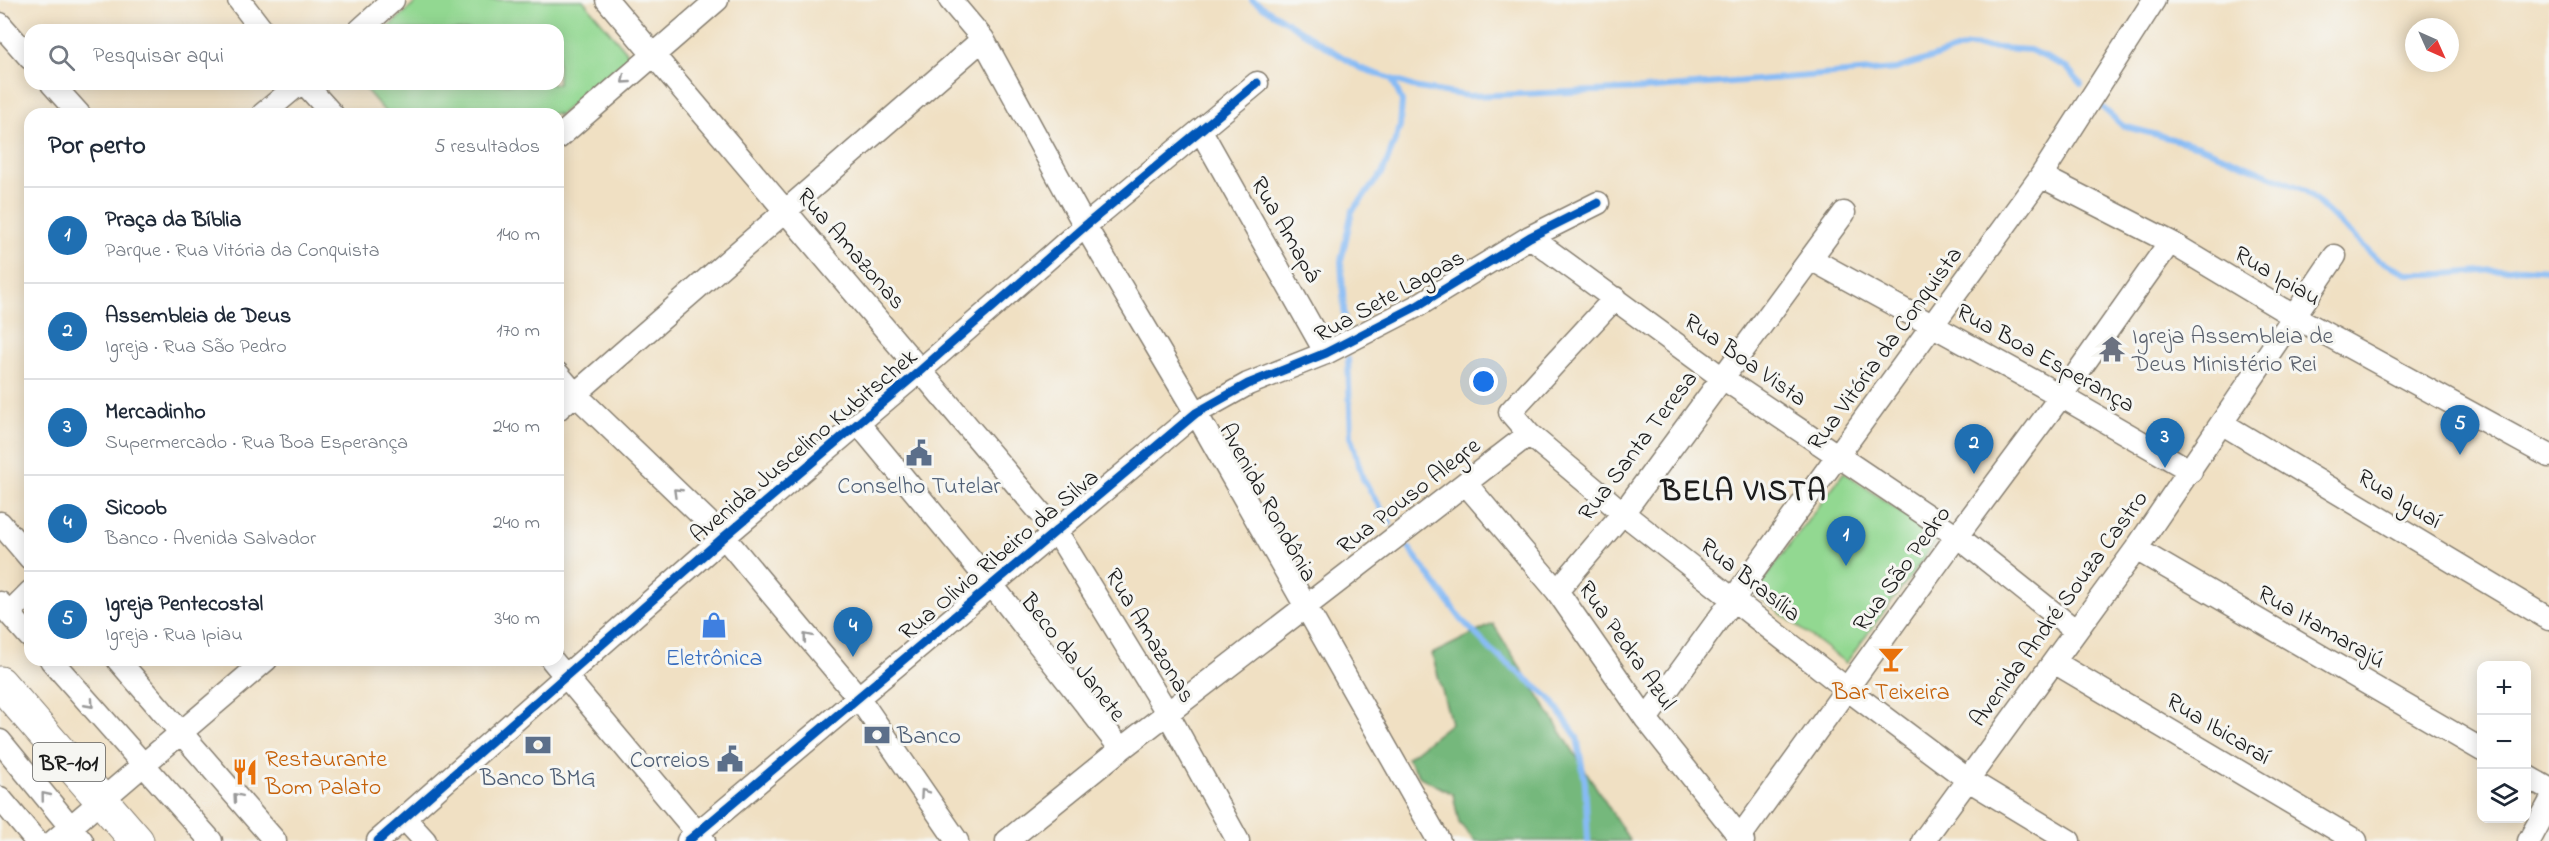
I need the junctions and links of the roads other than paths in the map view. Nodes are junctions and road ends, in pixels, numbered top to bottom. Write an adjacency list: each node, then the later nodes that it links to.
1 (238, 0): 8 (street)
2 (393, 0): 9 (street)
3 (608, 0): 12 (street, Rua Amazonas)
4 (717, 0): 12 (street)
5 (950, 0): 10 (street, Avenida Rondônia)
6 (2154, 0): 22 (street, Rua Vitória da Conquista)
7 (0, 24): 11 (street)
8 (257, 24)
9 (367, 24)
10 (983, 39): 24 (street); 26 (street, Avenida Rondônia)
11 (24, 51)
12 (653, 55): 21 (street, one-way to 21); 24 (street, Rua Amazonas)
13 (1257, 83): 20 (street, Avenida Juscelino Kubitschek)
14 (57, 90): 17 (street)
15 (292, 90): 18 (street)
16 (310, 90): 19 (street)
17 (73, 108)
18 (270, 108)
19 (327, 108)
20 (1201, 131): 26 (street, Avenida Juscelino Kubitschek); 34 (street, Rua Amapá)
21 (564, 133)
22 (2041, 176): 28 (street, Rua Ipiau); 33 (street, Rua Vitória da Conquista)
23 (1598, 203): 27 (street, Rua Sete Lagoas)
24 (785, 212): 35 (street, Rua Amazonas); 38 (street)
25 (1844, 213): 30 (street, Rua Santa Teresa)
26 (1085, 226): 35 (street, Avenida Juscelino Kubitschek); 41 (street, Avenida Rondônia)
27 (1530, 237): 31 (street, Rua Boa Vista); 34 (street, Rua Sete Lagoas)
28 (2170, 243): 32 (street, Rua Ipiau); 39 (street, Rua São Pedro)
29 (2335, 256): 32 (street, Avenida André Souza Castro)
30 (1811, 259): 33 (street, Rua Boa Esperança); 36 (street, Rua Santa Teresa)
31 (1615, 298): 36 (street, Rua Boa Vista); 44 (street, Rua Brasília)
32 (2295, 317): 43 (street, Avenida André Souza Castro); 46 (street, Rua Ipiau)
33 (1934, 325): 39 (street, Rua Boa Esperança); 45 (street, Rua Vitória da Conquista)
34 (1326, 353): 41 (street, Rua Sete Lagoas)
35 (921, 370): 42 (street, Avenida Juscelino Kubitschek); 51 (street, Rua Amazonas)
36 (1721, 377): 45 (street, Rua Boa Vista); 49 (street, Rua Santa Teresa)
37 (564, 381): 38 (street)
38 (575, 394): 40 (street); 53 (street, one-way to 38)
39 (2061, 396): 47 (street, Rua Boa Esperança); 52 (street, Rua São Pedro)
40 (564, 404)
41 (1196, 413): 51 (street, Rua Olivio Ribeiro da Silva); 61 (street, Avenida Rondônia)
42 (858, 423): 53 (street, Avenida Juscelino Kubitschek); 56 (street, Beco da Janete)
43 (2223, 424): 47 (street, Avenida André Souza Castro); 62 (street, Rua Iguaí)
44 (1529, 434): 48 (street, Rua Pouso Alegre); 49 (street, Rua Brasília)
45 (1840, 455): 52 (street, Rua Boa Vista); 59 (street, Rua Vitória da Conquista)
46 (2549, 456)
47 (2191, 471): 54 (street, Avenida André Souza Castro)
48 (1466, 484): 57 (street, Rua Pedra Azul); 61 (street, Rua Pouso Alegre)
49 (1623, 513): 57 (street, Rua Santa Teresa); 59 (street, Rua Brasília)
50 (0, 523): 55 (street)
51 (1056, 531): 56 (street, Rua Olivio Ribeiro da Silva); 74 (street, Rua Amazonas)
52 (1957, 536): 64 (street, Rua Boa Vista); 72 (street, Rua São Pedro)
53 (724, 537): 66 (street, Avenida Juscelino Kubitschek); 73 (street, one-way to 53)
54 (2136, 549): 64 (street, Avenida André Souza Castro); 78 (street, Rua Itamarajú)
55 (24, 551)
56 (992, 585): 73 (street, Rua Olivio Ribeiro da Silva); 79 (street, Beco da Janete)
57 (1557, 591): 75 (street, Rua Pedra Azul)
58 (24, 596): 60 (street)
59 (1734, 599): 72 (street, Rua Brasília); 75 (street, Rua Vitória da Conquista)
60 (4, 608): 63 (street)
61 (1305, 608): 74 (street, Rua Pouso Alegre); 100 (street, Avenida Rondônia)
62 (2549, 619)
63 (24, 630)
64 (2076, 631): 65 (street, Avenida André Souza Castro)
65 (2054, 662): 81 (street, Avenida André Souza Castro); 103 (street, Rua Ibicaraí)
66 (564, 663)
67 (56, 666): 80 (street, one-way to 80)
68 (123, 666): 76 (street)
69 (259, 666): 76 (street)
70 (558, 668): 87 (street, Avenida Juscelino Kubitschek); 89 (street)
71 (0, 683): 85 (highway, BR-101)
72 (1847, 689): 81 (street, Rua Brasília); 90 (street, Rua São Pedro)
73 (858, 697): 89 (street, Rua Olivio Ribeiro da Silva); 97 (street, one-way to 73)
74 (1168, 714): 79 (street, Rua Pouso Alegre); 99 (street, Rua Amazonas)
75 (1646, 719): 90 (street, Rua Pedra Azul)
76 (181, 733): 80 (street); 94 (street, one-way to 76)
77 (0, 741): 88 (street, one-way to 77)
78 (2477, 748)
79 (1121, 749): 98 (street, Rua Pouso Alegre)
80 (145, 765): 85 (street); 93 (street)
81 (1967, 779): 101 (street, Avenida André Souza Castro); 102 (street, Rua Brasília)
82 (2531, 779): 83 (street)
83 (2549, 789)
84 (0, 798): 91 (street)
85 (102, 800): 88 (street); 92 (highway, BR-101)
86 (2549, 804): 104 (street)
87 (404, 818): 95 (street, Avenida Juscelino Kubitschek); 96 (street)
88 (69, 836)
89 (697, 838)
90 (1740, 840)
91 (36, 841)
92 (138, 841)
93 (211, 841)
94 (275, 841)
95 (378, 841)
96 (424, 841)
97 (957, 841)
98 (1007, 841)
99 (1238, 841)
100 (1439, 841)
101 (1923, 841)
102 (2069, 841)
103 (2356, 841)
104 (2529, 841)

